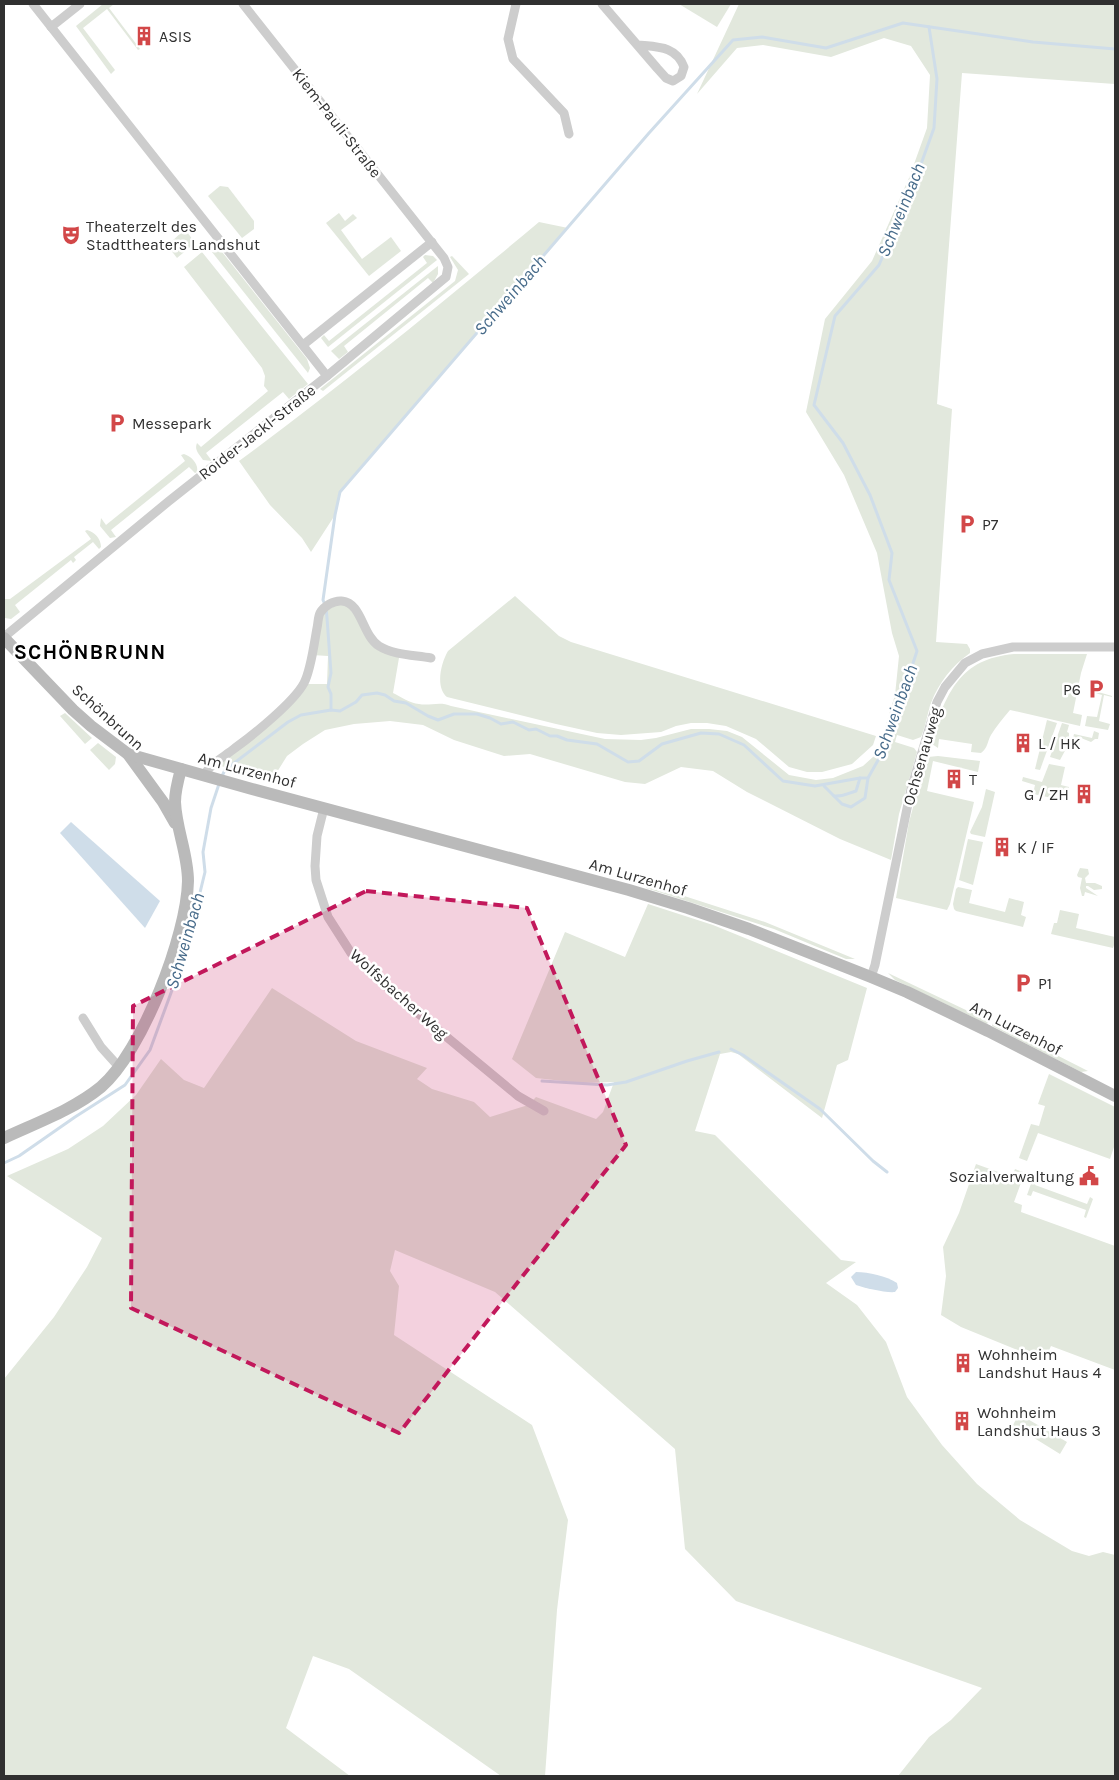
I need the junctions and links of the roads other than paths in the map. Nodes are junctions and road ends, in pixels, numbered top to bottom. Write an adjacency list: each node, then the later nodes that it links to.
1 (33, 4): 6 (street, Roider-Jackl-Straße)
2 (80, 4): 6 (street)
3 (243, 4): 9 (street, Kiem-Pauli-Straße)
4 (516, 4): 8 (street)
5 (602, 4): 7 (street)
6 (51, 26): 10 (street, Roider-Jackl-Straße)
7 (638, 45): 7 (street)
8 (569, 134)
9 (432, 242): 10 (street); 11 (street, Kiem-Pauli-Straße)
10 (303, 345): 11 (street, Roider-Jackl-Straße)
11 (327, 376): 12 (street, Roider-Jackl-Straße)
12 (4, 637): 15 (street, Schönbrunn)
13 (1115, 648): 20 (street, Ochsenauweg)
14 (431, 658): 17 (street)
15 (128, 754): 16 (street, Am Lurzenhof); 19 (street, Schönbrunn)
16 (181, 769): 17 (street, Am Lurzenhof); 19 (street, Schönbrunn)
17 (209, 777): 18 (street, Am Lurzenhof)
18 (324, 808): 20 (street, Am Lurzenhof); 24 (street, Wolfsbacher Weg)
19 (180, 830): 22 (street, Schönbrunn)
20 (871, 977): 23 (street, Am Lurzenhof)
21 (83, 1018): 22 (street)
22 (119, 1067): 25 (street, Schönbrunn)
23 (1115, 1096)
24 (544, 1112)
25 (4, 1138)

